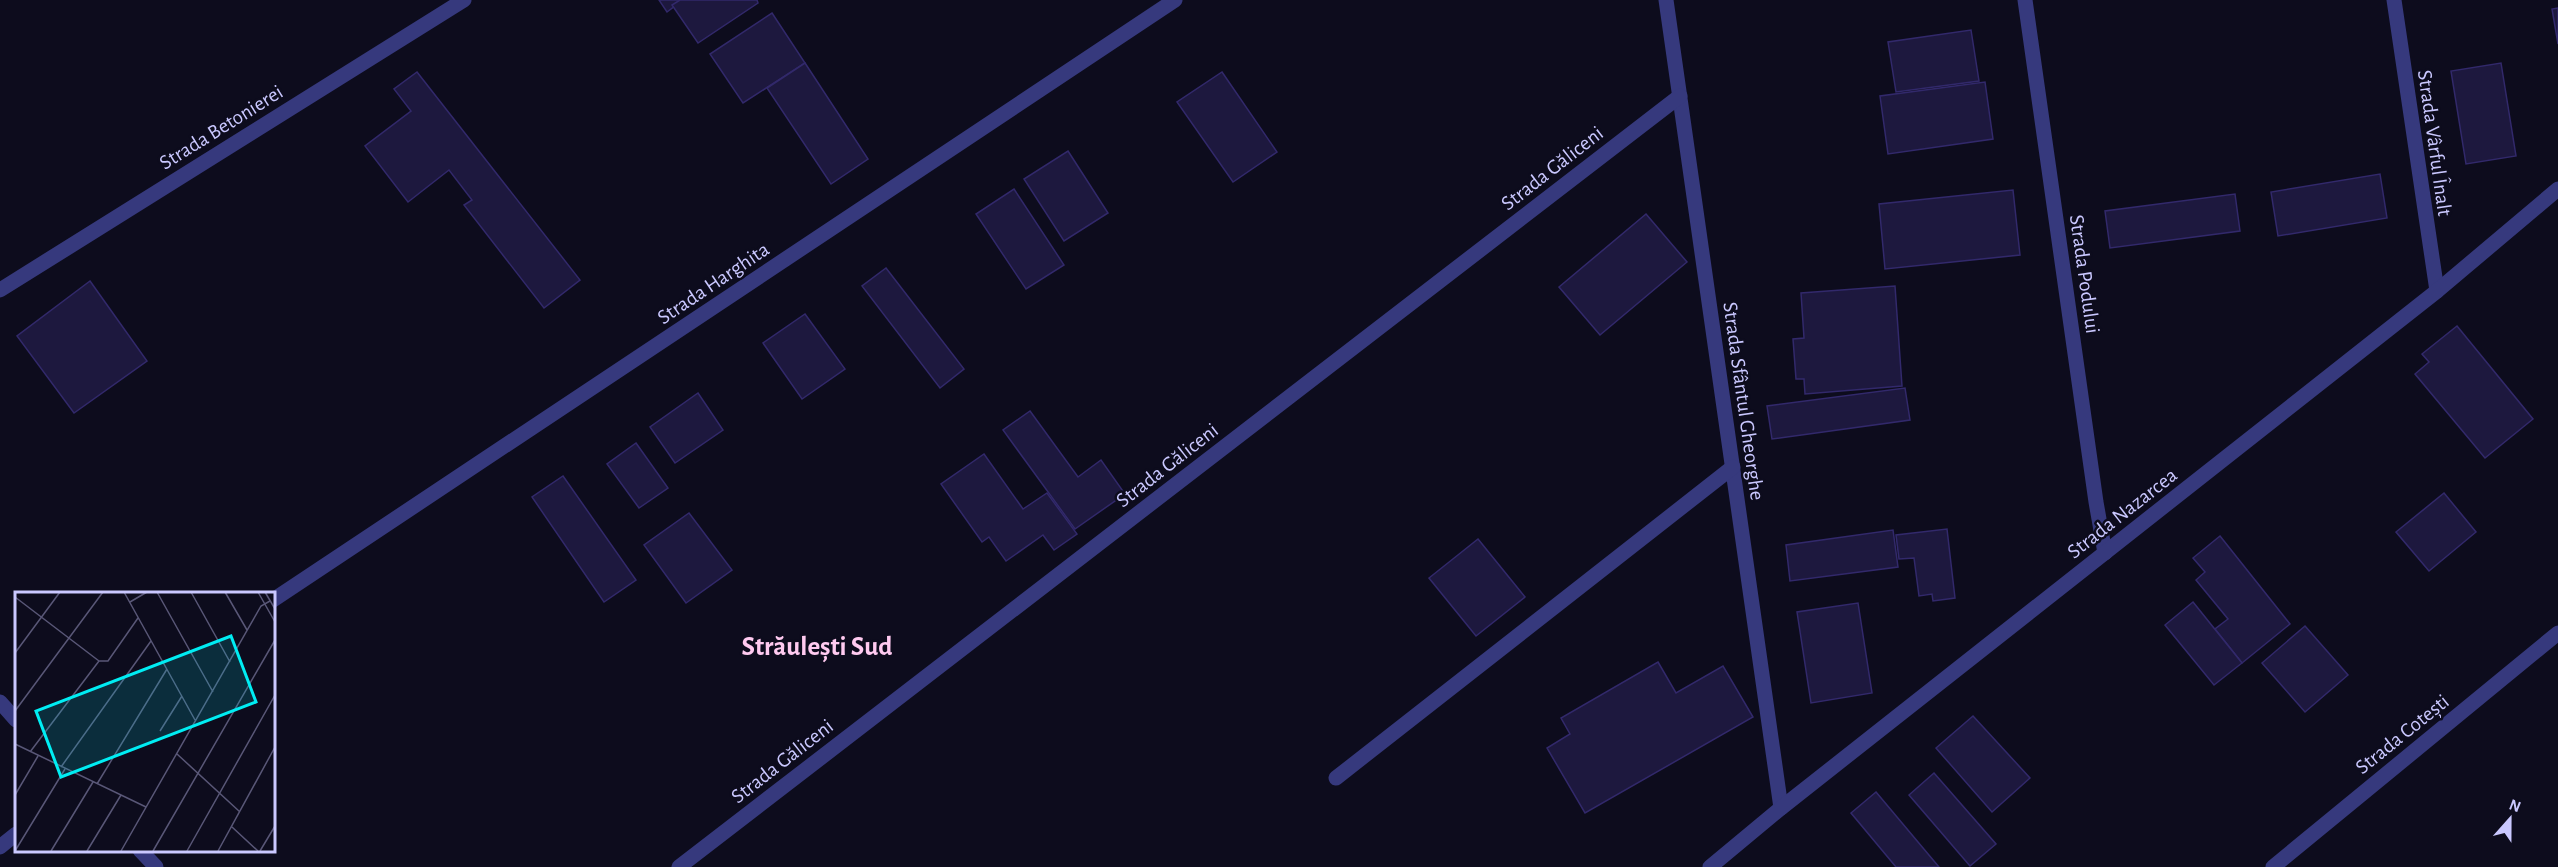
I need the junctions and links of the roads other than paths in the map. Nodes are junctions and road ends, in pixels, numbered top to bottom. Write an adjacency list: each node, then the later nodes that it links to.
1 (464, 0): 8 (street, Strada Betonierei)
2 (1175, 0): 12 (street, Strada Harghita)
3 (1666, 0): 6 (street, Strada Sfântul Gheorghe)
4 (2025, 0): 11 (street, Strada Podului)
5 (2394, 0): 9 (street, Strada Vârful Înalt)
6 (1680, 96): 10 (street, Strada Sfântul Gheorghe); 22 (street, Strada Găliceni)
7 (2558, 189): 9 (street, Strada Nazarcea)
8 (0, 290)
9 (2437, 291): 11 (street, Strada Nazarcea)
10 (1733, 467): 16 (street); 17 (street, Strada Sfântul Gheorghe)
11 (2105, 553): 17 (street, Strada Nazarcea)
12 (274, 599)
13 (2558, 633): 24 (street, Strada Cotești)
14 (0, 702): 15 (street)
15 (15, 719)
16 (1336, 778)
17 (1781, 808): 23 (street, Strada Nazarcea)
18 (15, 835): 19 (street)
19 (0, 847)
20 (142, 852): 21 (street)
21 (156, 867)
22 (679, 867)
23 (1710, 867)
24 (2273, 867)

